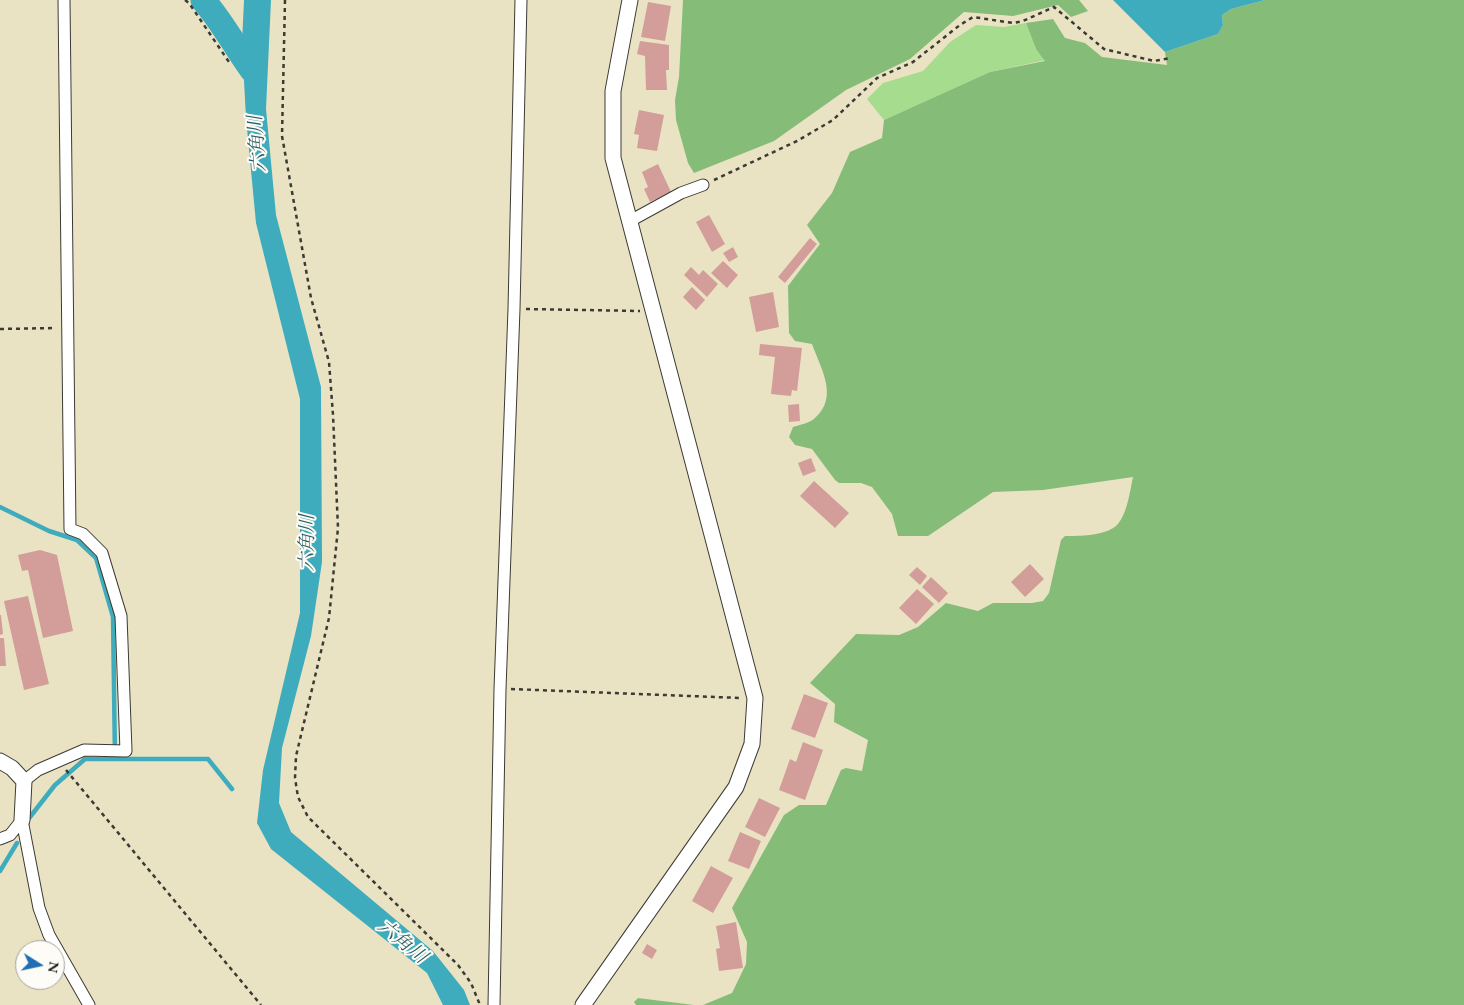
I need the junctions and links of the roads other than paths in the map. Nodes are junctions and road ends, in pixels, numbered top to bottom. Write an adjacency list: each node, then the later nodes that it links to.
1 (64, 0): 7 (street)
2 (522, 0): 11 (street)
3 (630, 0): 5 (street)
4 (704, 185): 5 (street)
5 (630, 220): 12 (street)
6 (0, 762): 7 (street)
7 (24, 781): 8 (street)
8 (22, 820): 9 (street); 10 (street)
9 (0, 839)
10 (89, 1005)
11 (494, 1005)
12 (583, 1005)

